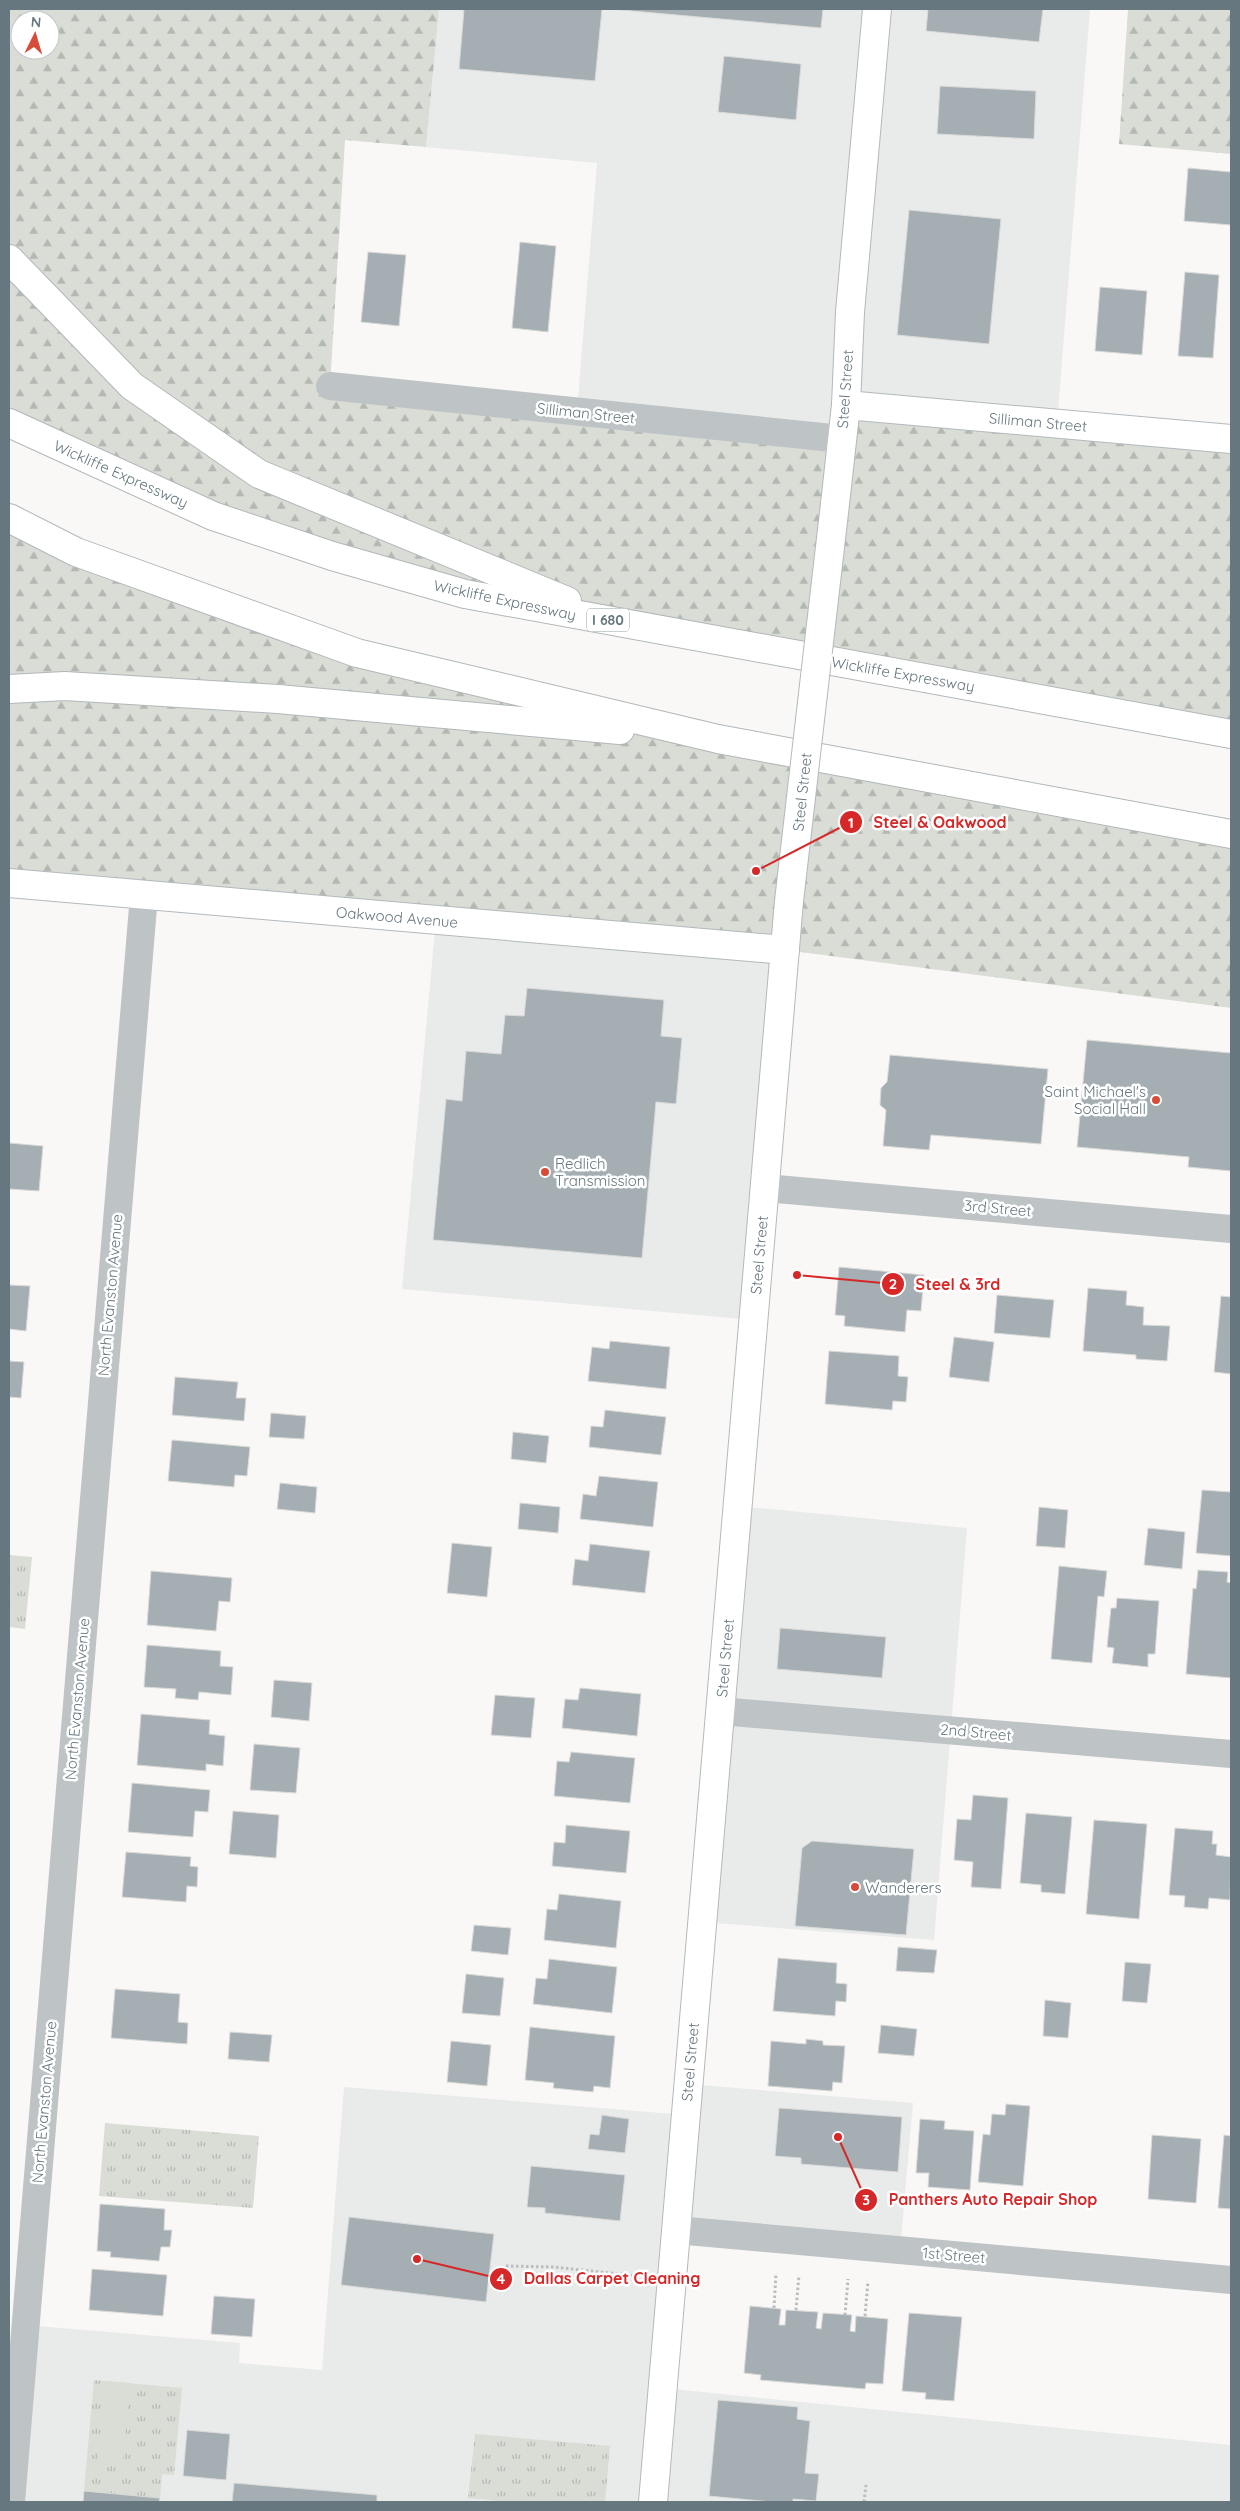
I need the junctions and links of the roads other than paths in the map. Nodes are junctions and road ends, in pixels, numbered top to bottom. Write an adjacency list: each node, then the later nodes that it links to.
1 (877, 9): 4 (main road, Steel Street)
2 (9, 258): 9 (main road)
3 (330, 386): 6 (street, Silliman Street)
4 (846, 405): 6 (main road, Steel Street); 7 (main road, Silliman Street)
5 (9, 423): 9 (main road, Wickliffe Expressway / I 680)
6 (842, 439): 16 (main road, Steel Street, bridge)
7 (1231, 439)
8 (9, 518): 12 (main road)
9 (619, 622): 11 (main road, Wickliffe Expressway / I 680)
10 (9, 689): 12 (main road)
11 (1231, 734)
12 (718, 739): 13 (main road)
13 (1231, 834)
14 (9, 883): 15 (main road, Oakwood Avenue)
15 (144, 895): 16 (main road, Oakwood Avenue); 23 (street, North Evanston Avenue)
16 (785, 950): 17 (main road, Steel Street)
17 (765, 1188): 18 (street, 3rd Street); 19 (main road, Steel Street)
18 (1231, 1229)
19 (720, 1711): 20 (street, 2nd Street); 21 (main road, Steel Street)
20 (1231, 1754)
21 (676, 2230): 22 (street, 1st Street); 24 (main road, Steel Street)
22 (1231, 2280)
23 (11, 2502)
24 (653, 2502)

